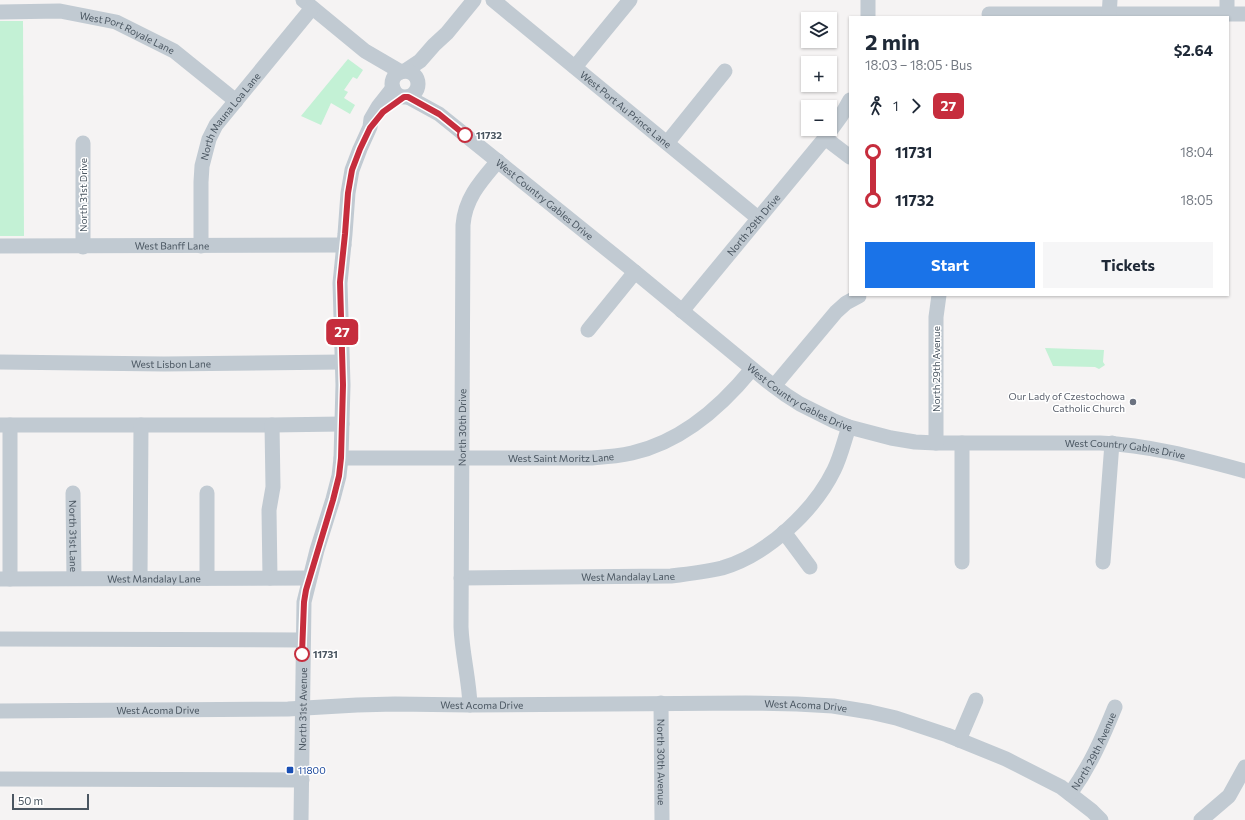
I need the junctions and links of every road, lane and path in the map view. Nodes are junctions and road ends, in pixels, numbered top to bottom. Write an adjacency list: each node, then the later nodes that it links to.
1 (474, 0): 12 (street)
2 (493, 0): 13 (street, West Port Au Prince Lane)
3 (630, 0): 13 (street)
4 (868, 0): 11 (street)
5 (307, 4): 16 (street, West Country Gables Drive); 17 (street, North Mauna Loa Lane)
6 (1227, 7): 8 (street); 10 (street)
7 (989, 10): 8 (street)
8 (1109, 10)
9 (0, 12): 17 (street, West Port Royale Lane)
10 (1245, 14)
11 (868, 16)
12 (447, 33): 15 (street); 16 (street)
13 (575, 67): 22 (street, West Port Au Prince Lane)
14 (725, 71): 22 (street)
15 (418, 82): 16 (street); 19 (street, West Country Gables Drive)
16 (400, 85): 19 (street, West Country Gables Drive); 26 (street, North 31st Avenue)
17 (236, 101): 28 (street, North Mauna Loa Lane)
18 (849, 102): 20 (street, North 29th Drive)
19 (439, 114): 24 (street, West Country Gables Drive)
20 (825, 138): 23 (street); 25 (street, North 29th Drive)
21 (83, 143): 29 (street, North 31st Drive)
22 (667, 143): 25 (street, West Port Au Prince Lane)
23 (849, 156)
24 (498, 161): 30 (street, West Country Gables Drive); 48 (street, North 30th Drive)
25 (758, 218): 33 (street, North 29th Drive)
26 (344, 245): 28 (street, West Banff Lane); 36 (street, North 31st Avenue)
27 (0, 246): 29 (street, West Banff Lane)
28 (201, 246): 29 (street, West Banff Lane)
29 (83, 247)
30 (635, 272): 33 (street, West Country Gables Drive); 34 (street)
31 (859, 296): 38 (street)
32 (939, 296): 44 (street, North 29th Avenue)
33 (682, 311): 37 (street, West Country Gables Drive)
34 (588, 330)
35 (0, 362): 36 (street, West Lisbon Lane)
36 (342, 362): 39 (street, North 31st Avenue)
37 (752, 369): 38 (street, West Country Gables Drive); 48 (street, West Saint Moritz Lane)
38 (774, 386): 43 (street, West Country Gables Drive)
39 (342, 424): 42 (street); 47 (street, North 31st Avenue)
40 (5, 425): 41 (street); 62 (street)
41 (141, 425): 42 (street); 57 (street)
42 (272, 425): 59 (street)
43 (849, 427): 44 (street, West Country Gables Drive); 52 (street, West Mandalay Lane)
44 (936, 443): 45 (street, West Country Gables Drive)
45 (962, 443): 46 (street, West Country Gables Drive); 53 (street)
46 (1112, 443): 49 (street, West Country Gables Drive); 54 (street)
47 (341, 458): 48 (street, West Saint Moritz Lane); 60 (street, North 31st Avenue)
48 (462, 458): 61 (street, North 30th Drive)
49 (1245, 471)
50 (73, 493): 56 (street, North 31st Lane)
51 (207, 493): 58 (street)
52 (784, 532): 55 (street); 61 (street, West Mandalay Lane)
53 (962, 562)
54 (1103, 562)
55 (810, 567)
56 (74, 578): 57 (street, West Mandalay Lane); 62 (street, West Mandalay Lane)
57 (140, 578): 58 (street, West Mandalay Lane)
58 (207, 578): 59 (street, West Mandalay Lane)
59 (270, 578): 60 (street, West Mandalay Lane)
60 (309, 578): 64 (street, North 31st Avenue)
61 (461, 578): 66 (street, North 30th Drive)
62 (5, 579)
63 (0, 639): 64 (street)
64 (302, 640): 69 (street, North 31st Avenue)
65 (976, 700): 71 (street)
66 (470, 704): 67 (street, West Acoma Drive); 69 (street, West Acoma Drive)
67 (661, 704): 71 (street, West Acoma Drive); 77 (street, North 30th Avenue)
68 (1115, 707): 75 (street, North 29th Avenue)
69 (302, 709): 70 (street, West Acoma Drive); 74 (street, North 31st Avenue)
70 (0, 711)
71 (959, 740): 75 (street, West Acoma Drive)
72 (1245, 767): 79 (street)
73 (0, 779): 74 (street)
74 (302, 780): 76 (street, North 31st Avenue)
75 (1070, 794): 78 (street, West Acoma Drive)
76 (301, 820)
77 (662, 820)
78 (1101, 820)
79 (1201, 820)

